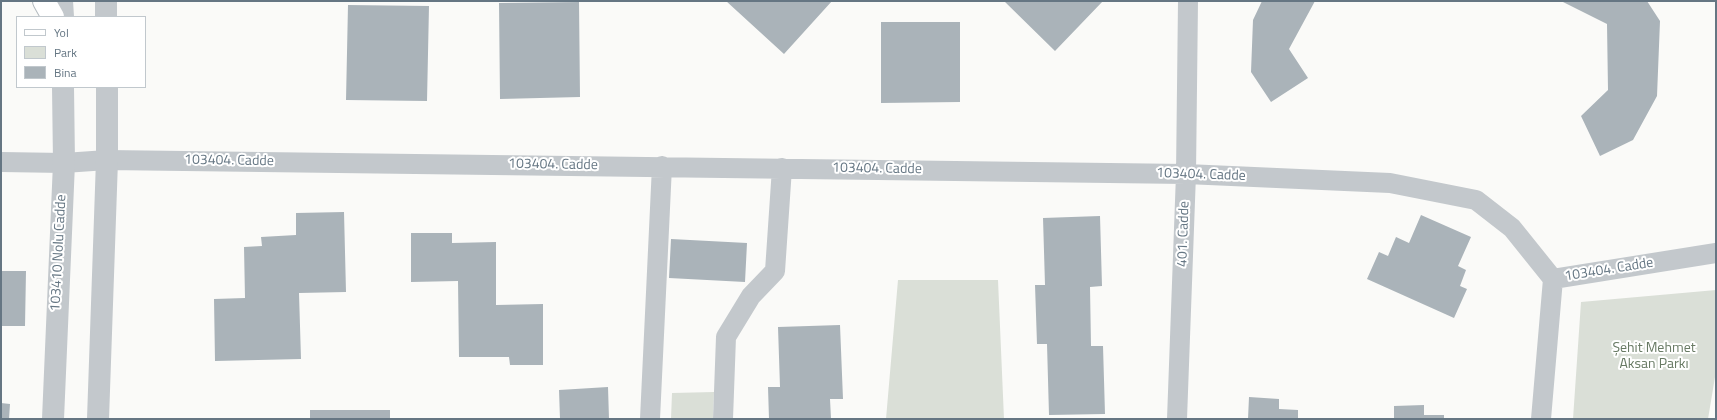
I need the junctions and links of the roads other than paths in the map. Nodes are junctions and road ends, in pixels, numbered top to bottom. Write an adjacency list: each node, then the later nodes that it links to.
1 (44, 1): 5 (main road)
2 (62, 1): 6 (street)
3 (106, 1): 7 (street)
4 (1188, 1): 15 (street, 401. Cadde)
5 (52, 16)
6 (63, 16)
7 (106, 16)
8 (63, 88): 12 (street, 103410 Nolu Cadde)
9 (107, 88): 10 (street)
10 (107, 160): 12 (street, 103404. Cadde); 13 (street, 103404. Cadde); 19 (street)
11 (1, 162): 12 (street, 103404. Cadde)
12 (64, 164): 18 (street, 103410 Nolu Cadde)
13 (662, 166): 14 (street, 103404. Cadde); 20 (street)
14 (782, 168): 15 (street, 103404. Cadde); 21 (street)
15 (1186, 174): 17 (street, 103404. Cadde); 22 (street, 401. Cadde)
16 (1716, 253): 17 (street, 103404. Cadde)
17 (1553, 279): 23 (street)
18 (53, 419)
19 (98, 419)
20 (650, 419)
21 (723, 419)
22 (1177, 419)
23 (1541, 419)

